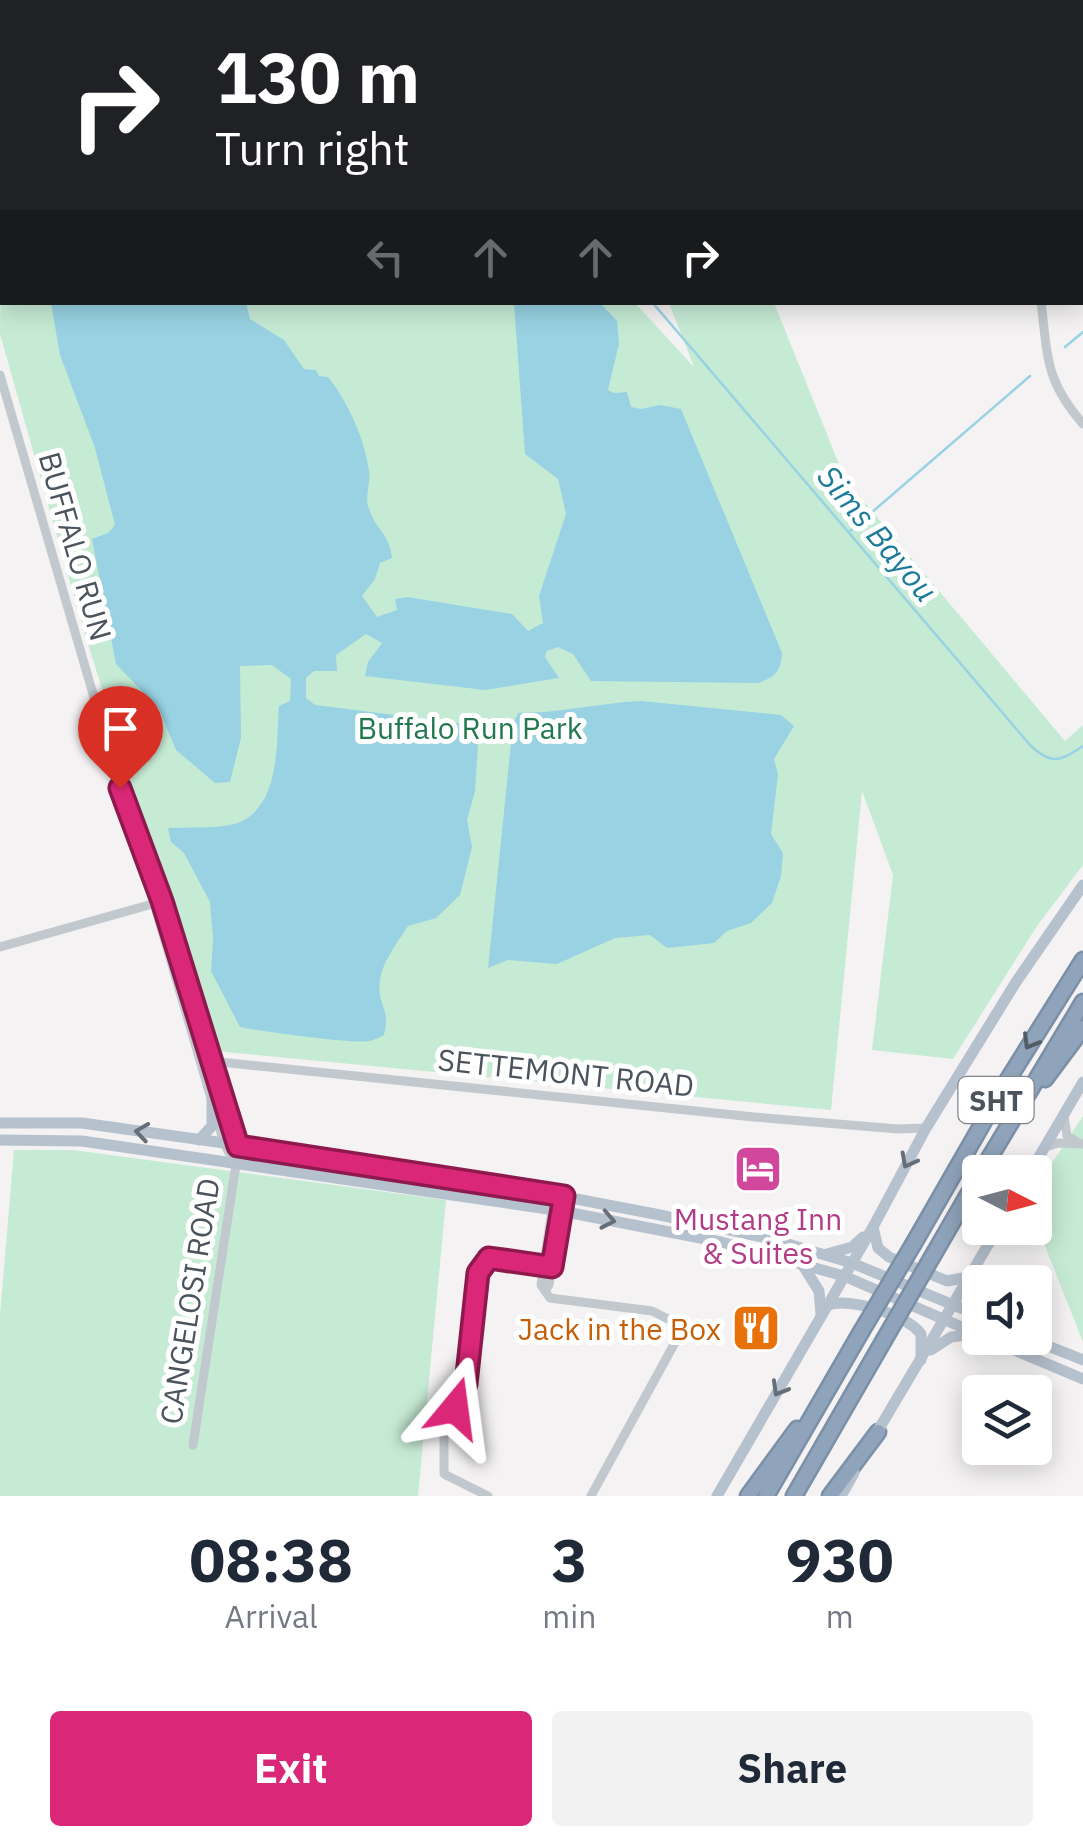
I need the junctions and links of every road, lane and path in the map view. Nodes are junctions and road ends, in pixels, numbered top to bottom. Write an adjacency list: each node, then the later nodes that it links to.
1 (1041, 305): 3 (street)
2 (0, 375): 5 (street, BUFFALO RUN)
3 (1083, 424)
4 (1083, 885): 17 (main road)
5 (158, 902): 6 (street); 10 (street, BUFFALO RUN); 11 (street, BUFFALO RUN)
6 (0, 947)
7 (1083, 959): 61 (highway, SHT, one-way to 61, bridge)
8 (1083, 1002): 20 (highway, SHT)
9 (1083, 1028): 20 (highway)
10 (200, 1060): 11 (street, SETTEMONT ROAD); 13 (street, BUFFALO RUN)
11 (214, 1061): 17 (street, SETTEMONT ROAD); 24 (street, BUFFALO RUN)
12 (1083, 1082): 14 (main road)
13 (212, 1101): 19 (main road); 22 (street, BUFFALO RUN)
14 (1064, 1115): 23 (street); 25 (main road)
15 (0, 1122): 16 (main road)
16 (82, 1123): 19 (main road, one-way to 16); 21 (main road)
17 (926, 1128): 36 (main road, one-way to 36)
18 (0, 1140): 21 (main road)
19 (199, 1140): 22 (main road)
20 (999, 1140): 26 (highway, SHT)
21 (82, 1141): 29 (main road)
22 (224, 1143): 24 (main road); 29 (street, BUFFALO RUN)
23 (1082, 1144): 25 (street)
24 (238, 1146): 28 (main road); 29 (street, BUFFALO RUN)
25 (1046, 1147): 27 (main road)
26 (991, 1155)
27 (1041, 1155)
28 (329, 1160): 30 (main road); 31 (main road)
29 (235, 1164): 31 (main road); 63 (street, CANGELOSI ROAD)
30 (438, 1176): 32 (main road); 33 (main road)
31 (326, 1177): 32 (main road)
32 (435, 1192): 35 (main road)
33 (559, 1196): 35 (main road); 37 (main road)
34 (962, 1205): 69 (highway, SHT, bridge)
35 (557, 1210): 38 (main road, one-way to 38); 46 (street)
36 (874, 1227): 40 (main road); 43 (main road); 48 (main road)
37 (725, 1229): 38 (main road); 40 (main road)
38 (722, 1242): 42 (main road)
39 (988, 1245): 41 (main road)
40 (822, 1255): 43 (main road)
41 (978, 1261): 44 (main road); 45 (main road)
42 (802, 1264): 47 (main road); 52 (main road)
43 (852, 1264): 47 (main road); 50 (main road)
44 (976, 1265)
45 (977, 1265)
46 (547, 1267): 64 (street); 65 (street)
47 (844, 1276): 52 (main road); 53 (main road)
48 (962, 1278)
49 (962, 1288): 50 (main road)
50 (953, 1304): 51 (main road); 53 (main road)
51 (962, 1308)
52 (824, 1310): 58 (main road); 66 (main road, one-way to 66)
53 (946, 1320): 54 (main road); 58 (main road)
54 (962, 1327)
55 (962, 1335): 58 (main road)
56 (1052, 1348): 59 (main road)
57 (1027, 1355): 60 (main road)
58 (921, 1360): 62 (main road)
59 (1083, 1360)
60 (1083, 1379)
61 (828, 1390): 67 (highway); 68 (highway, SHT)
62 (878, 1432): 70 (highway); 71 (main road)
63 (193, 1446)
64 (488, 1496)
65 (591, 1496)
66 (716, 1496)
67 (748, 1496)
68 (766, 1496)
69 (794, 1496)
70 (830, 1496)
71 (841, 1496)

